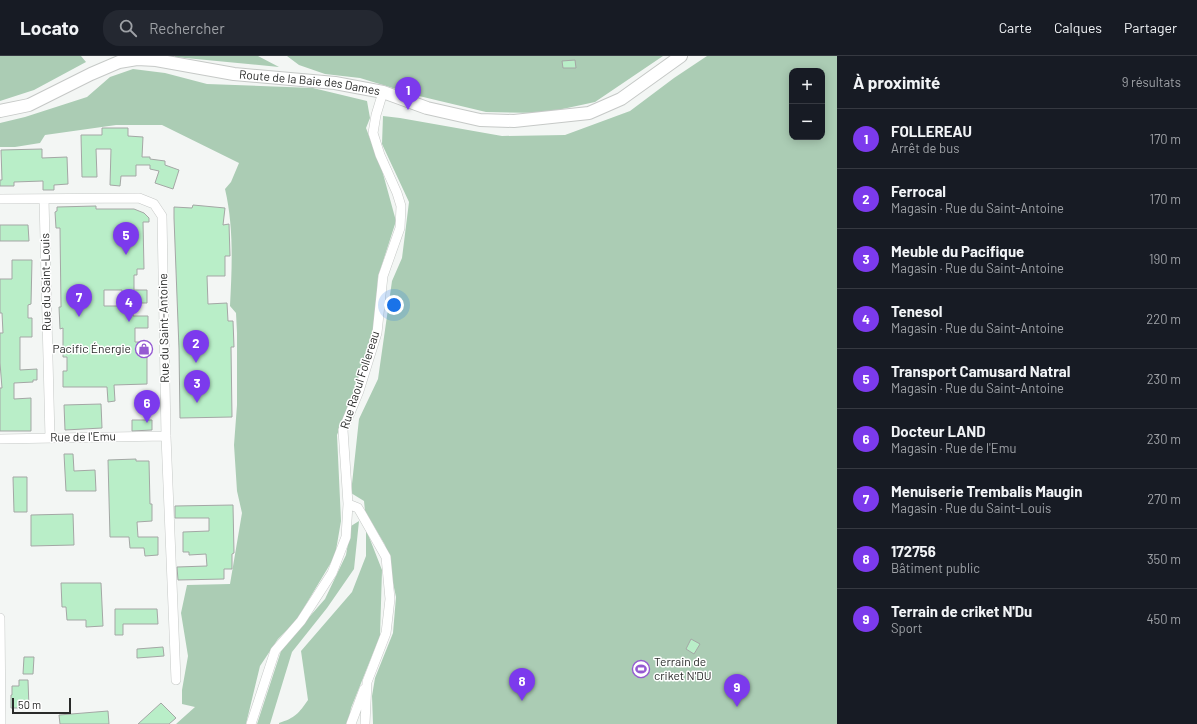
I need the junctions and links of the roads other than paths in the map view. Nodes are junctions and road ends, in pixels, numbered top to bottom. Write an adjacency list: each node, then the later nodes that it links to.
1 (681, 56): 2 (main road, Route de la Baie des Dames)
2 (383, 92): 3 (main road, Route de la Baie des Dames); 9 (street, Rue Raoul Follereau)
3 (0, 111)
4 (0, 199): 5 (street, Rue du Saint-Antoine)
5 (44, 199): 6 (street, Rue du Saint-Antoine); 7 (street, Rue du Saint-Louis)
6 (166, 436): 7 (street, Rue de l'Emu); 11 (street, Rue du Saint-Antoine)
7 (50, 438): 8 (street, Rue de l'Emu)
8 (0, 439)
9 (348, 504): 12 (street); 14 (street, Rue Raoul Follereau)
10 (0, 618): 13 (street)
11 (176, 680)
12 (367, 682): 15 (street); 16 (street)
13 (1, 724)
14 (251, 724)
15 (351, 724)
16 (365, 724)

